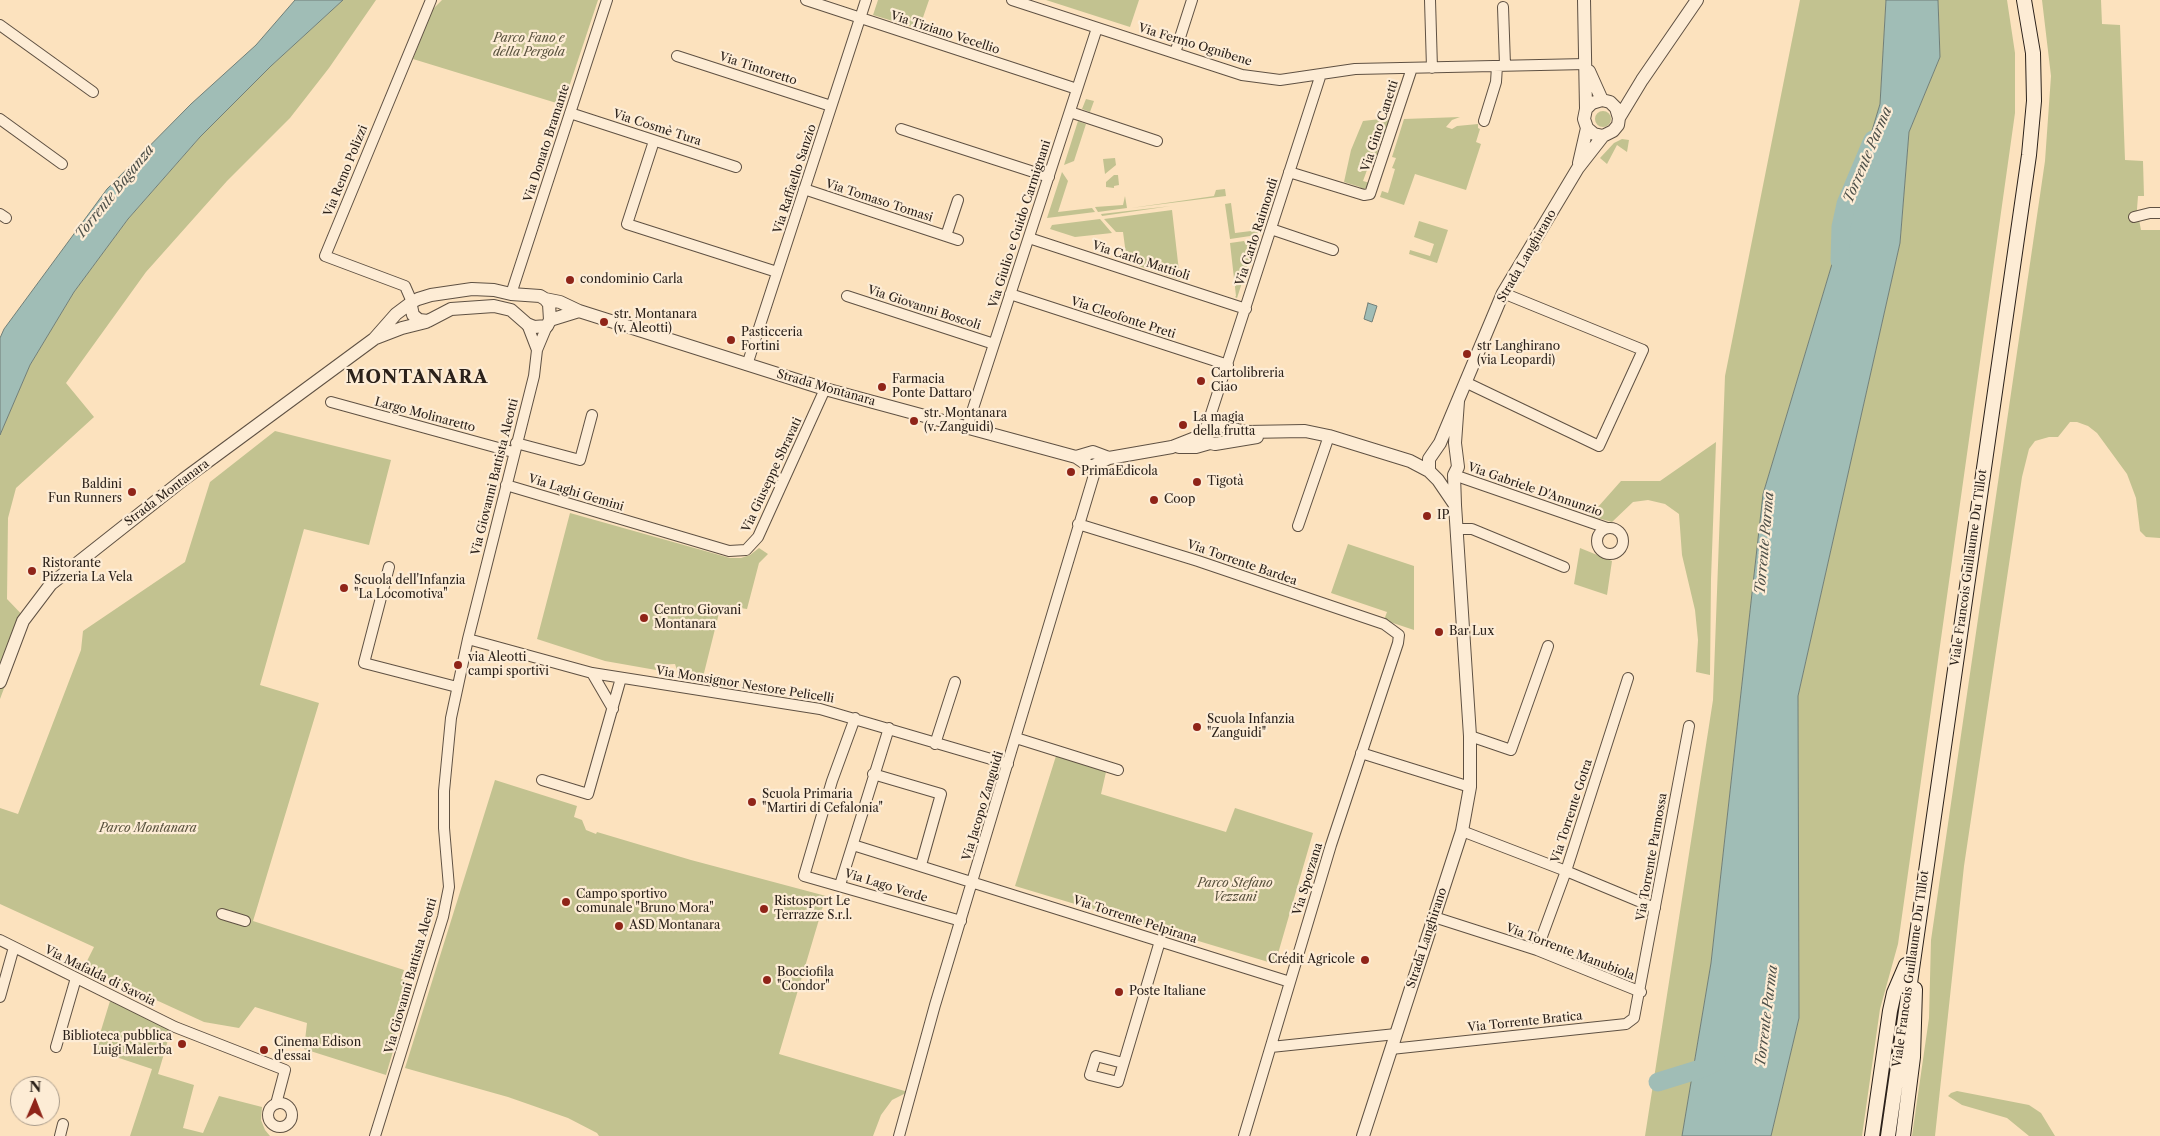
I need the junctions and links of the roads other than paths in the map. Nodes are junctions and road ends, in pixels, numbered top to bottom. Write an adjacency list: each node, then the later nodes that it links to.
1 (431, 0): 58 (street, Via Remo Polizzi)
2 (607, 0): 29 (street, Via Donato Bramante)
3 (806, 0): 12 (street, Via Tiziano Vecellio)
4 (866, 0): 12 (street, Via Raffaello Sanzio)
5 (1012, 0): 14 (street, Via Fermo Ognibene)
6 (1192, 0): 15 (street)
7 (1430, 0): 20 (street)
8 (1584, 0): 17 (street)
9 (1697, 0): 22 (street, Strada Langhirano)
10 (2024, 0): 129 (main road, Viale Francois Guillaume Du Tillot)
11 (1503, 6): 18 (street)
12 (860, 18): 23 (street, Via Tiziano Vecellio); 26 (street, Via Raffaello Sanzio)
13 (0, 25): 24 (street)
14 (1097, 28): 15 (street, Via Fermo Ognibene); 23 (street, Via Giulio e Guido Carmignani)
15 (1175, 53): 21 (street, Via Fermo Ognibene)
16 (677, 56): 26 (street, Via Tintoretto)
17 (1586, 64): 18 (street, Via Fermo Ognibene); 25 (street); 27 (street)
18 (1501, 66): 20 (street, Via Fermo Ognibene); 32 (street)
19 (1412, 68): 20 (street, Via Fermo Ognibene); 21 (street, Via Fermo Ognibene); 41 (street, Via Gino Canetti)
20 (1432, 68)
21 (1321, 74): 41 (street, Via Carlo Raimondi)
22 (1642, 80): 25 (street, Strada Langhirano); 30 (street, Strada Langhirano)
23 (1077, 89): 28 (street, Via Giulio e Guido Carmignani)
24 (93, 92)
25 (1606, 101): 27 (street, Strada Langhirano); 30 (street)
26 (831, 106): 43 (street, Via Raffaello Sanzio)
27 (1586, 109): 33 (street, Strada Langhirano)
28 (1070, 112): 37 (street); 42 (street, Via Giulio e Guido Carmignani)
29 (570, 113): 36 (street, Via Cosmè Tura); 54 (street, Via Donato Bramante)
30 (1620, 118): 35 (street, Strada Langhirano)
31 (0, 119): 38 (street)
32 (1484, 121)
33 (1587, 128): 35 (street); 40 (street, Strada Langhirano)
34 (901, 129): 42 (street)
35 (1603, 136): 40 (street, Strada Langhirano)
36 (654, 141): 39 (street, Via Cosmè Tura); 52 (street)
37 (1157, 141)
38 (62, 164)
39 (736, 167)
40 (1578, 168): 53 (street, Strada Langhirano)
41 (1289, 172): 47 (street, Via Carlo Raimondi)
42 (1049, 177): 49 (street, Via Giulio e Guido Carmignani)
43 (804, 189): 48 (street, Via Tomaso Tomasi); 52 (street, Via Raffaello Sanzio)
44 (958, 200): 48 (street, Via Tomaso Tomasi)
45 (2160, 213): 46 (street)
46 (2134, 218)
47 (1271, 229): 51 (street); 59 (street, Via Carlo Raimondi)
48 (946, 236): 50 (street, Via Tomaso Tomasi)
49 (1029, 238): 55 (street, Via Giulio e Guido Carmignani); 59 (street, Via Carlo Mattioli)
50 (958, 240)
51 (1333, 250)
52 (777, 272): 67 (street, Via Raffaello Sanzio)
53 (1503, 293): 69 (street, Strada Langhirano); 69 (street)
54 (511, 294): 57 (street, Strada Montanara); 58 (street, Strada Montanara)
55 (1010, 294): 65 (street, Via Giulio e Guido Carmignani); 68 (street, Via Cleofonte Preti)
56 (847, 296): 65 (street, Via Giovanni Boscoli)
57 (545, 299): 60 (street, Strada Montanara); 62 (street)
58 (412, 302): 61 (street); 64 (street, Strada Montanara)
59 (1246, 309): 68 (street, Via Carlo Raimondi)
60 (579, 310): 62 (street); 67 (street, Strada Montanara)
61 (428, 321): 63 (street, Strada Montanara); 64 (street, Strada Montanara)
62 (549, 323): 63 (street); 66 (street, Via Giovanni Battista Aleotti)
63 (527, 324): 66 (street, Via Giovanni Battista Aleotti)
64 (374, 339): 100 (street, Strada Montanara)
65 (994, 344): 76 (street, Via Giulio e Guido Carmignani)
66 (537, 350): 80 (street, Via Giovanni Battista Aleotti)
67 (746, 365): 70 (street, Strada Montanara)
68 (1228, 365): 71 (street, Via Carlo Raimondi)
69 (1465, 382): 73 (street, Strada Langhirano)
70 (825, 389): 76 (street, Strada Montanara); 88 (street, Via Giuseppe Sbravati)
71 (1218, 397): 75 (street, Via Carlo Raimondi); 78 (street, Via Carlo Raimondi)
72 (331, 402): 80 (street, Largo Molinaretto)
73 (1458, 402): 81 (street, Strada Langhirano); 83 (street, Strada Langhirano)
74 (592, 415): 80 (street, Largo Molinaretto)
75 (1224, 426): 77 (street, Strada Montanara); 78 (street); 78 (street, Strada Montanara)
76 (967, 427): 82 (street, Strada Montanara)
77 (1286, 430): 78 (street, Strada Montanara); 79 (street, Strada Montanara)
78 (1211, 436): 82 (street, Strada Montanara)
79 (1329, 436): 83 (street, Strada Montanara); 89 (street)
80 (515, 448): 85 (street, Via Giovanni Battista Aleotti)
81 (1456, 458): 83 (street); 84 (street, Strada Langhirano)
82 (1092, 460): 87 (street, Via Jacopo Zanguidi)
83 (1433, 465): 84 (street); 86 (street, Strada Langhirano)
84 (1454, 476): 86 (street, Strada Langhirano); 90 (street, Via Gabriele D'Annunzio)
85 (506, 485): 88 (street, Via Laghi Gemini); 95 (street, Via Giovanni Battista Aleotti)
86 (1454, 505): 91 (street, Strada Langhirano)
87 (1078, 524): 94 (street, Via Torrente Bardea); 108 (street, Via Jacopo Zanguidi)
88 (640, 525)
89 (1298, 526)
90 (1607, 528)
91 (1456, 529): 92 (street); 107 (street, Strada Langhirano)
92 (1564, 566)
93 (390, 567): 102 (street)
94 (1396, 631): 110 (street, Via Sporzana)
95 (468, 639): 97 (street, Via Monsignor Nestore Pelicelli); 102 (street, Via Giovanni Battista Aleotti)
96 (1548, 646): 107 (street)
97 (592, 673): 98 (street, Via Monsignor Nestore Pelicelli); 103 (street)
98 (621, 678): 103 (street); 104 (street, Via Monsignor Nestore Pelicelli)
99 (1628, 678): 119 (street, Via Torrente Gotra)
100 (0, 682)
101 (955, 682): 109 (street)
102 (457, 687): 144 (street, Via Giovanni Battista Aleotti)
103 (613, 709): 114 (street)
104 (855, 718): 106 (street, Via Monsignor Nestore Pelicelli); 121 (street, Via Lago Verde)
105 (1688, 726): 122 (street, Via Torrente Parmossa)
106 (889, 728): 109 (street, Via Monsignor Nestore Pelicelli); 113 (street)
107 (1470, 736): 115 (street, Strada Langhirano)
108 (1016, 738): 111 (street, Via Jacopo Zanguidi); 112 (street)
109 (935, 744): 111 (street, Via Monsignor Nestore Pelicelli)
110 (1361, 753): 115 (street); 133 (street, Via Sporzana)
111 (1008, 764): 120 (street, Via Jacopo Zanguidi)
112 (1118, 770)
113 (874, 774): 117 (street); 118 (street)
114 (542, 780)
115 (1470, 787): 116 (street, Strada Langhirano)
116 (1462, 831): 119 (street); 124 (street, Strada Langhirano)
117 (852, 845): 118 (street, Via Torrente Pelpirana); 121 (street)
118 (922, 865): 120 (street, Via Torrente Pelpirana)
119 (1566, 870): 122 (street); 131 (street, Via Torrente Gotra)
120 (973, 882): 126 (street, Via Jacopo Zanguidi); 128 (street, Via Torrente Pelpirana)
121 (840, 885): 126 (street, Via Lago Verde)
122 (1655, 908): 134 (street, Via Torrente Parmossa)
123 (222, 914): 125 (street)
124 (1434, 917): 131 (street, Via Torrente Manubiola); 136 (street, Strada Langhirano)
125 (245, 921)
126 (961, 921): 145 (street, Via Jacopo Zanguidi)
127 (0, 940): 130 (street, Via Mafalda di Savoia)
128 (1160, 941): 133 (street, Via Torrente Pelpirana); 140 (street)
129 (1914, 946): 148 (main road); 149 (main road, Viale Francois Guillaume Du Tillot); 150 (main road)
130 (14, 947): 132 (street, Via Mafalda di Savoia); 135 (street)
131 (1537, 950): 134 (street, Via Torrente Manubiola)
132 (76, 978): 137 (street); 141 (street, Via Mafalda di Savoia)
133 (1290, 982): 138 (street, Via Sporzana)
134 (1641, 992): 139 (street, Via Torrente Bratica)
135 (0, 996)
136 (1396, 1034): 138 (street); 139 (street, Strada Langhirano)
137 (56, 1047)
138 (1271, 1047): 146 (street, Via Sporzana)
139 (1391, 1049): 147 (street, Strada Langhirano)
140 (1123, 1063)
141 (276, 1104)
142 (63, 1124): 143 (street)
143 (60, 1136)
144 (375, 1136)
145 (899, 1136)
146 (1244, 1136)
147 (1363, 1136)
148 (1872, 1136)
149 (1888, 1136)
150 (1903, 1136)

